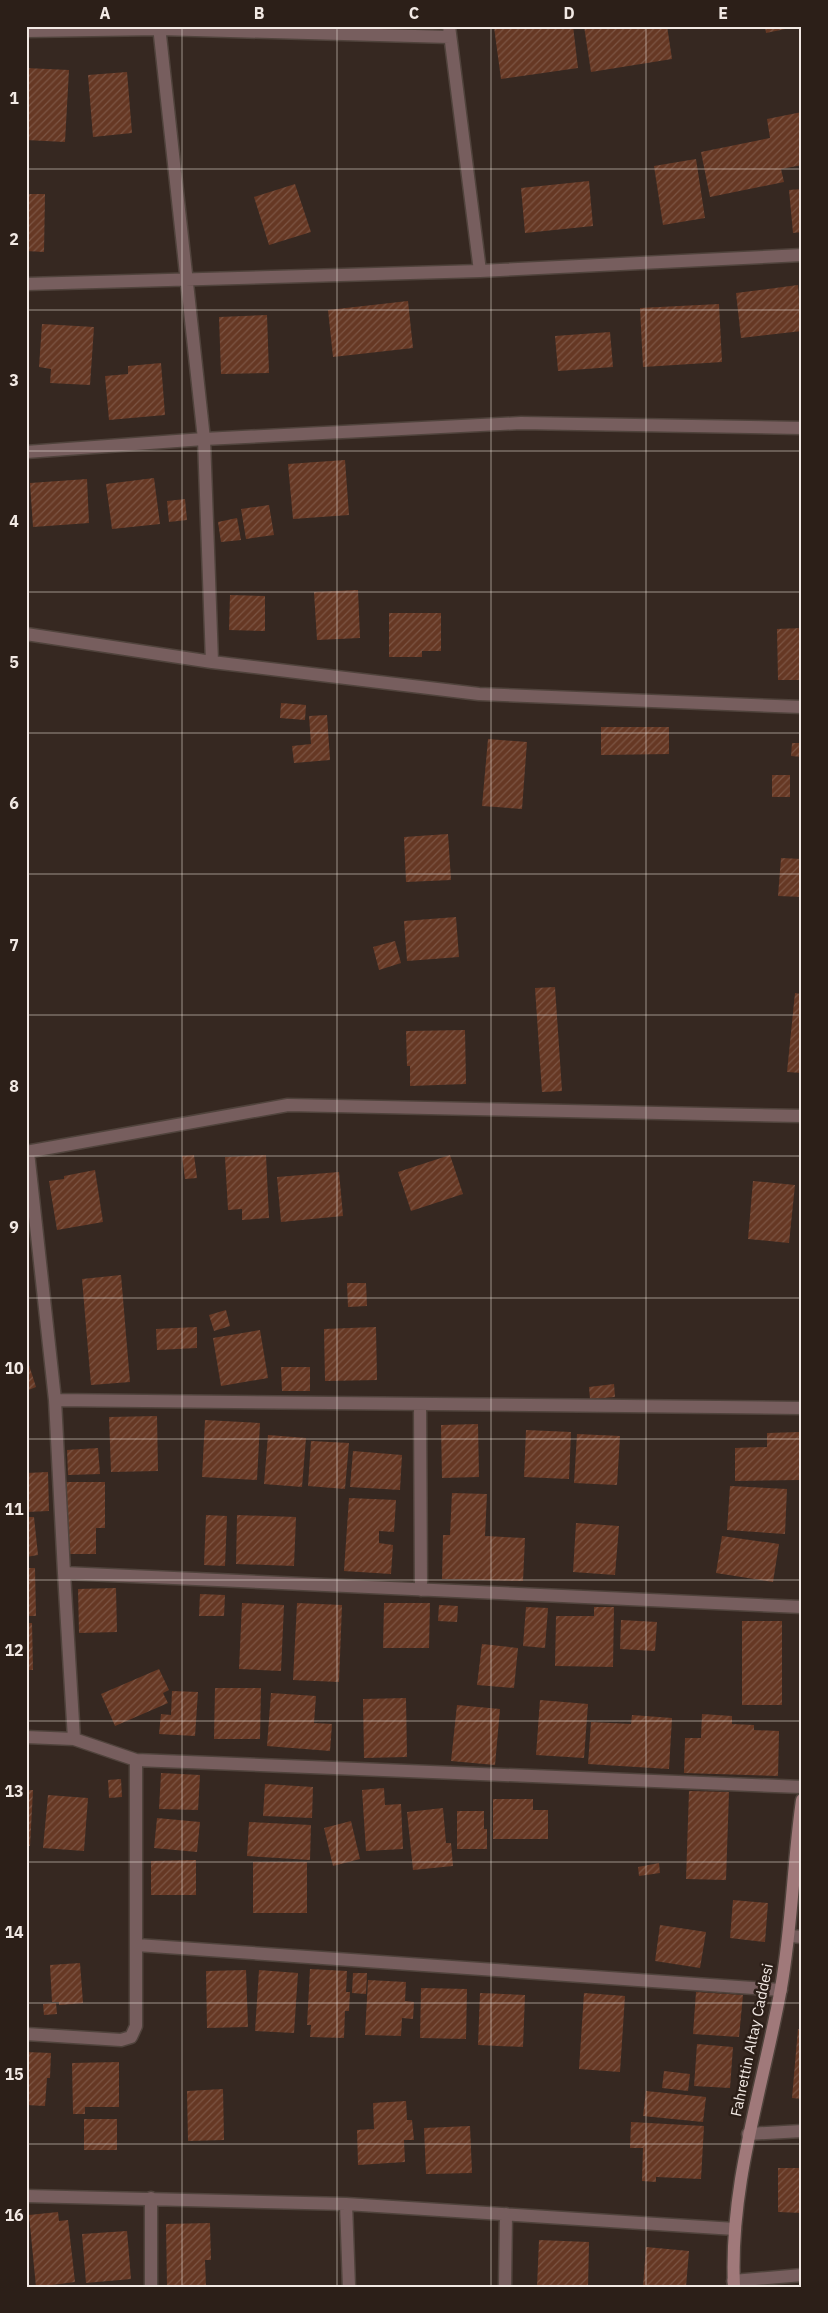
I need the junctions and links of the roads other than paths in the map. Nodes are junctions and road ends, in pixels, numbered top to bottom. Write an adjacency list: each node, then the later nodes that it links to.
1 (160, 28): 2 (street); 3 (street); 6 (street)
2 (26, 31)
3 (450, 32): 5 (street)
4 (802, 255): 5 (street)
5 (480, 271): 6 (street)
6 (188, 280): 7 (street); 9 (street)
7 (26, 284)
8 (802, 428): 9 (street)
9 (204, 439): 10 (street); 12 (street)
10 (26, 452)
11 (26, 634): 12 (street)
12 (212, 662): 13 (street)
13 (802, 707)
14 (802, 1116): 15 (street)
15 (27, 1152): 16 (street)
16 (55, 1400): 17 (street); 19 (street)
17 (420, 1404): 18 (street); 20 (street)
18 (802, 1408)
19 (64, 1573): 20 (street); 23 (street)
20 (421, 1590): 21 (street)
21 (802, 1607)
22 (26, 1737): 23 (street)
23 (74, 1739): 24 (street)
24 (136, 1760): 25 (street); 29 (street)
25 (802, 1787)
26 (802, 1800): 27 (street, Fahrettin Altay Caddesi)
27 (799, 1846): 28 (street, Fahrettin Altay Caddesi)
28 (796, 1936): 30 (street, Fahrettin Altay Caddesi)
29 (137, 1945): 30 (street); 31 (street)
30 (781, 1990): 33 (street, Fahrettin Altay Caddesi)
31 (26, 2034)
32 (802, 2131): 33 (street)
33 (748, 2134): 38 (street, Fahrettin Altay Caddesi)
34 (26, 2196): 35 (street)
35 (151, 2198): 36 (street); 41 (street)
36 (346, 2204): 37 (street); 42 (street)
37 (506, 2214): 38 (street); 43 (street)
38 (735, 2229): 40 (street, Fahrettin Altay Caddesi)
39 (802, 2275): 40 (street)
40 (734, 2284)
41 (151, 2287)
42 (349, 2287)
43 (505, 2287)

